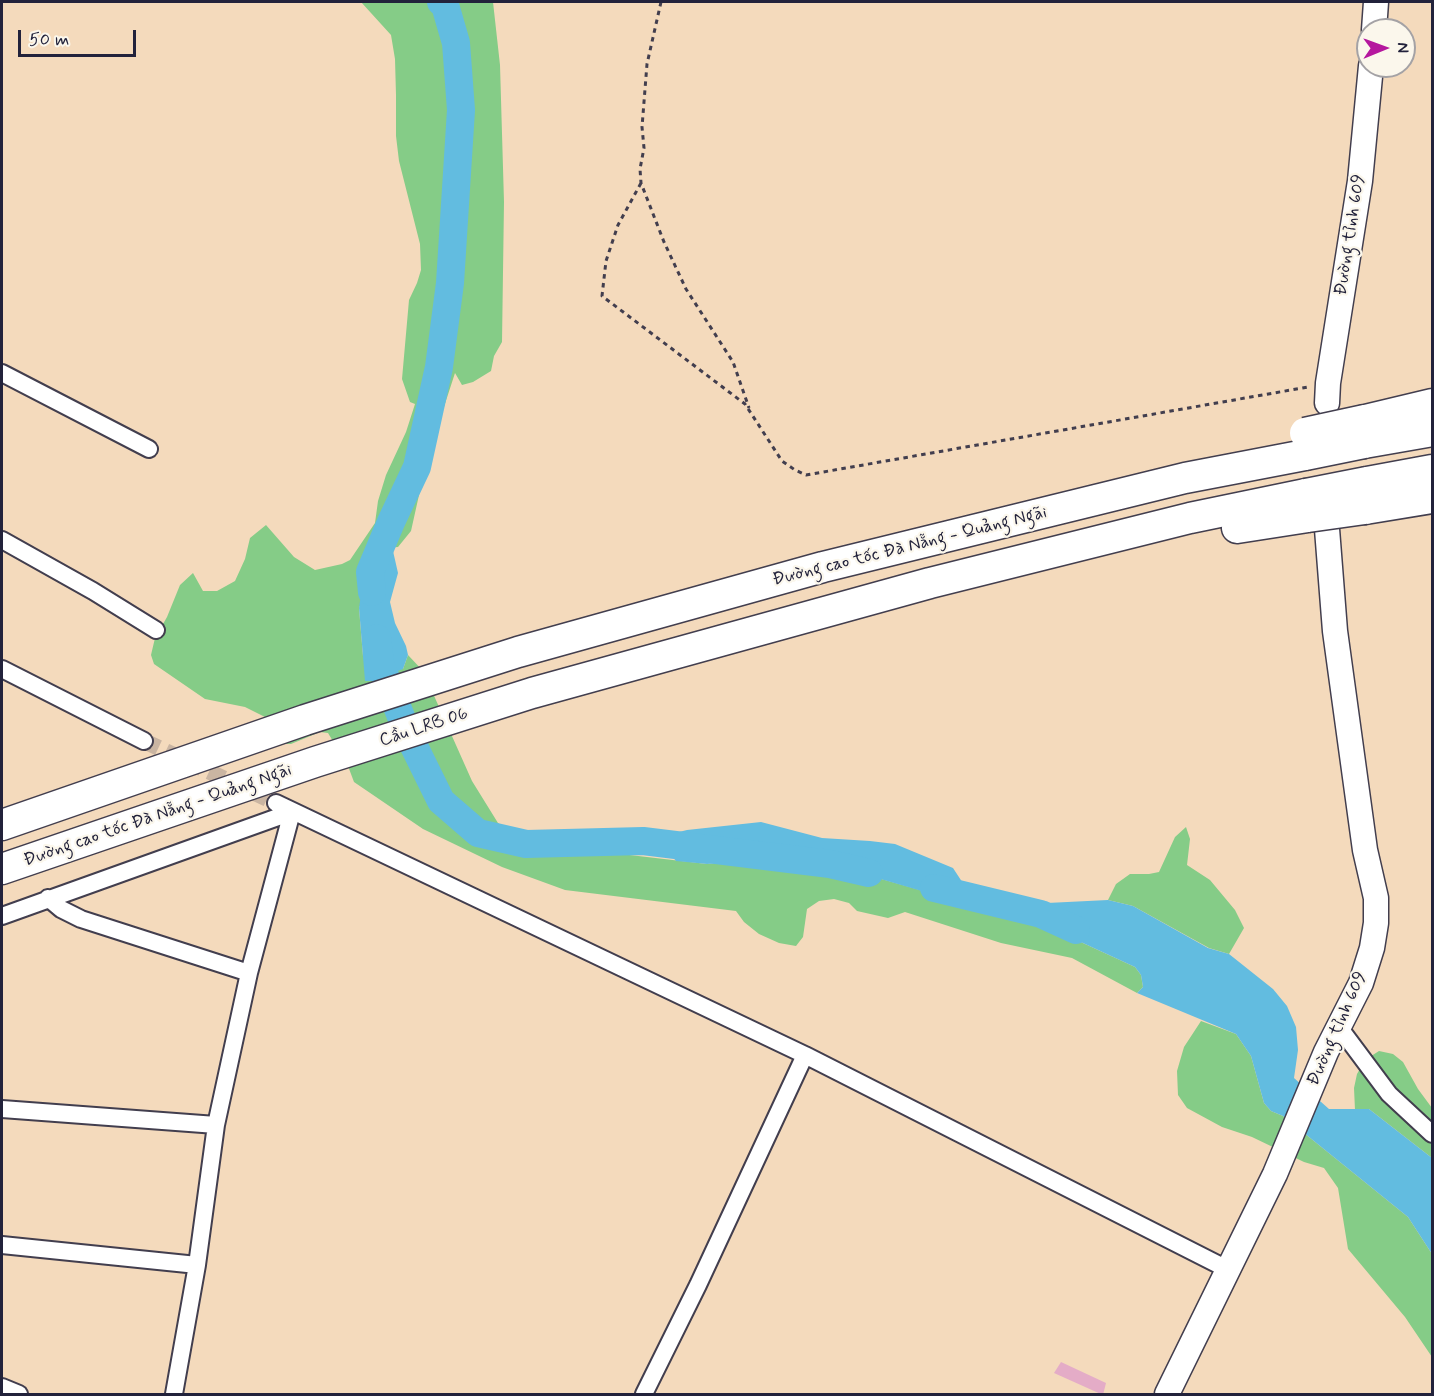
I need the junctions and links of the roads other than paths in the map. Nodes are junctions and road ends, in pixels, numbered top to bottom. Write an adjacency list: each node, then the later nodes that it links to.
1 (1370, 78): 3 (main road, Đường tỉnh 609)
2 (2, 373): 7 (street)
3 (1327, 393)
4 (1432, 404): 6 (highway)
5 (1432, 430): 6 (highway)
6 (1365, 431): 19 (highway, Đường cao tốc Đà Nẵng - Quảng Ngãi, bridge)
7 (149, 450)
8 (1432, 470): 9 (highway)
9 (1366, 495): 10 (highway); 11 (highway, bridge)
10 (1432, 498)
11 (1314, 513): 16 (highway, Cầu LRB 06); 24 (main road, Đường tỉnh 609)
12 (2, 540): 13 (street)
13 (156, 630)
14 (2, 669): 15 (street)
15 (144, 741)
16 (315, 762): 20 (highway, Đường cao tốc Đà Nẵng - Quảng Ngãi)
17 (276, 803): 18 (street)
18 (292, 812): 21 (street); 23 (street); 25 (street)
19 (2, 825)
20 (2, 869)
21 (48, 898): 22 (street); 23 (street)
22 (2, 916)
23 (249, 973): 27 (street)
24 (1338, 1027): 28 (street); 31 (main road, Đường tỉnh 609)
25 (805, 1054): 31 (street); 35 (street)
26 (2, 1109): 27 (street)
27 (216, 1125): 30 (street)
28 (1432, 1134)
29 (2, 1245): 30 (street)
30 (197, 1265): 34 (street)
31 (1227, 1269): 36 (main road, Đường tỉnh 609)
32 (2, 1388): 33 (street)
33 (19, 1395)
34 (174, 1395)
35 (644, 1395)
36 (1167, 1395)

